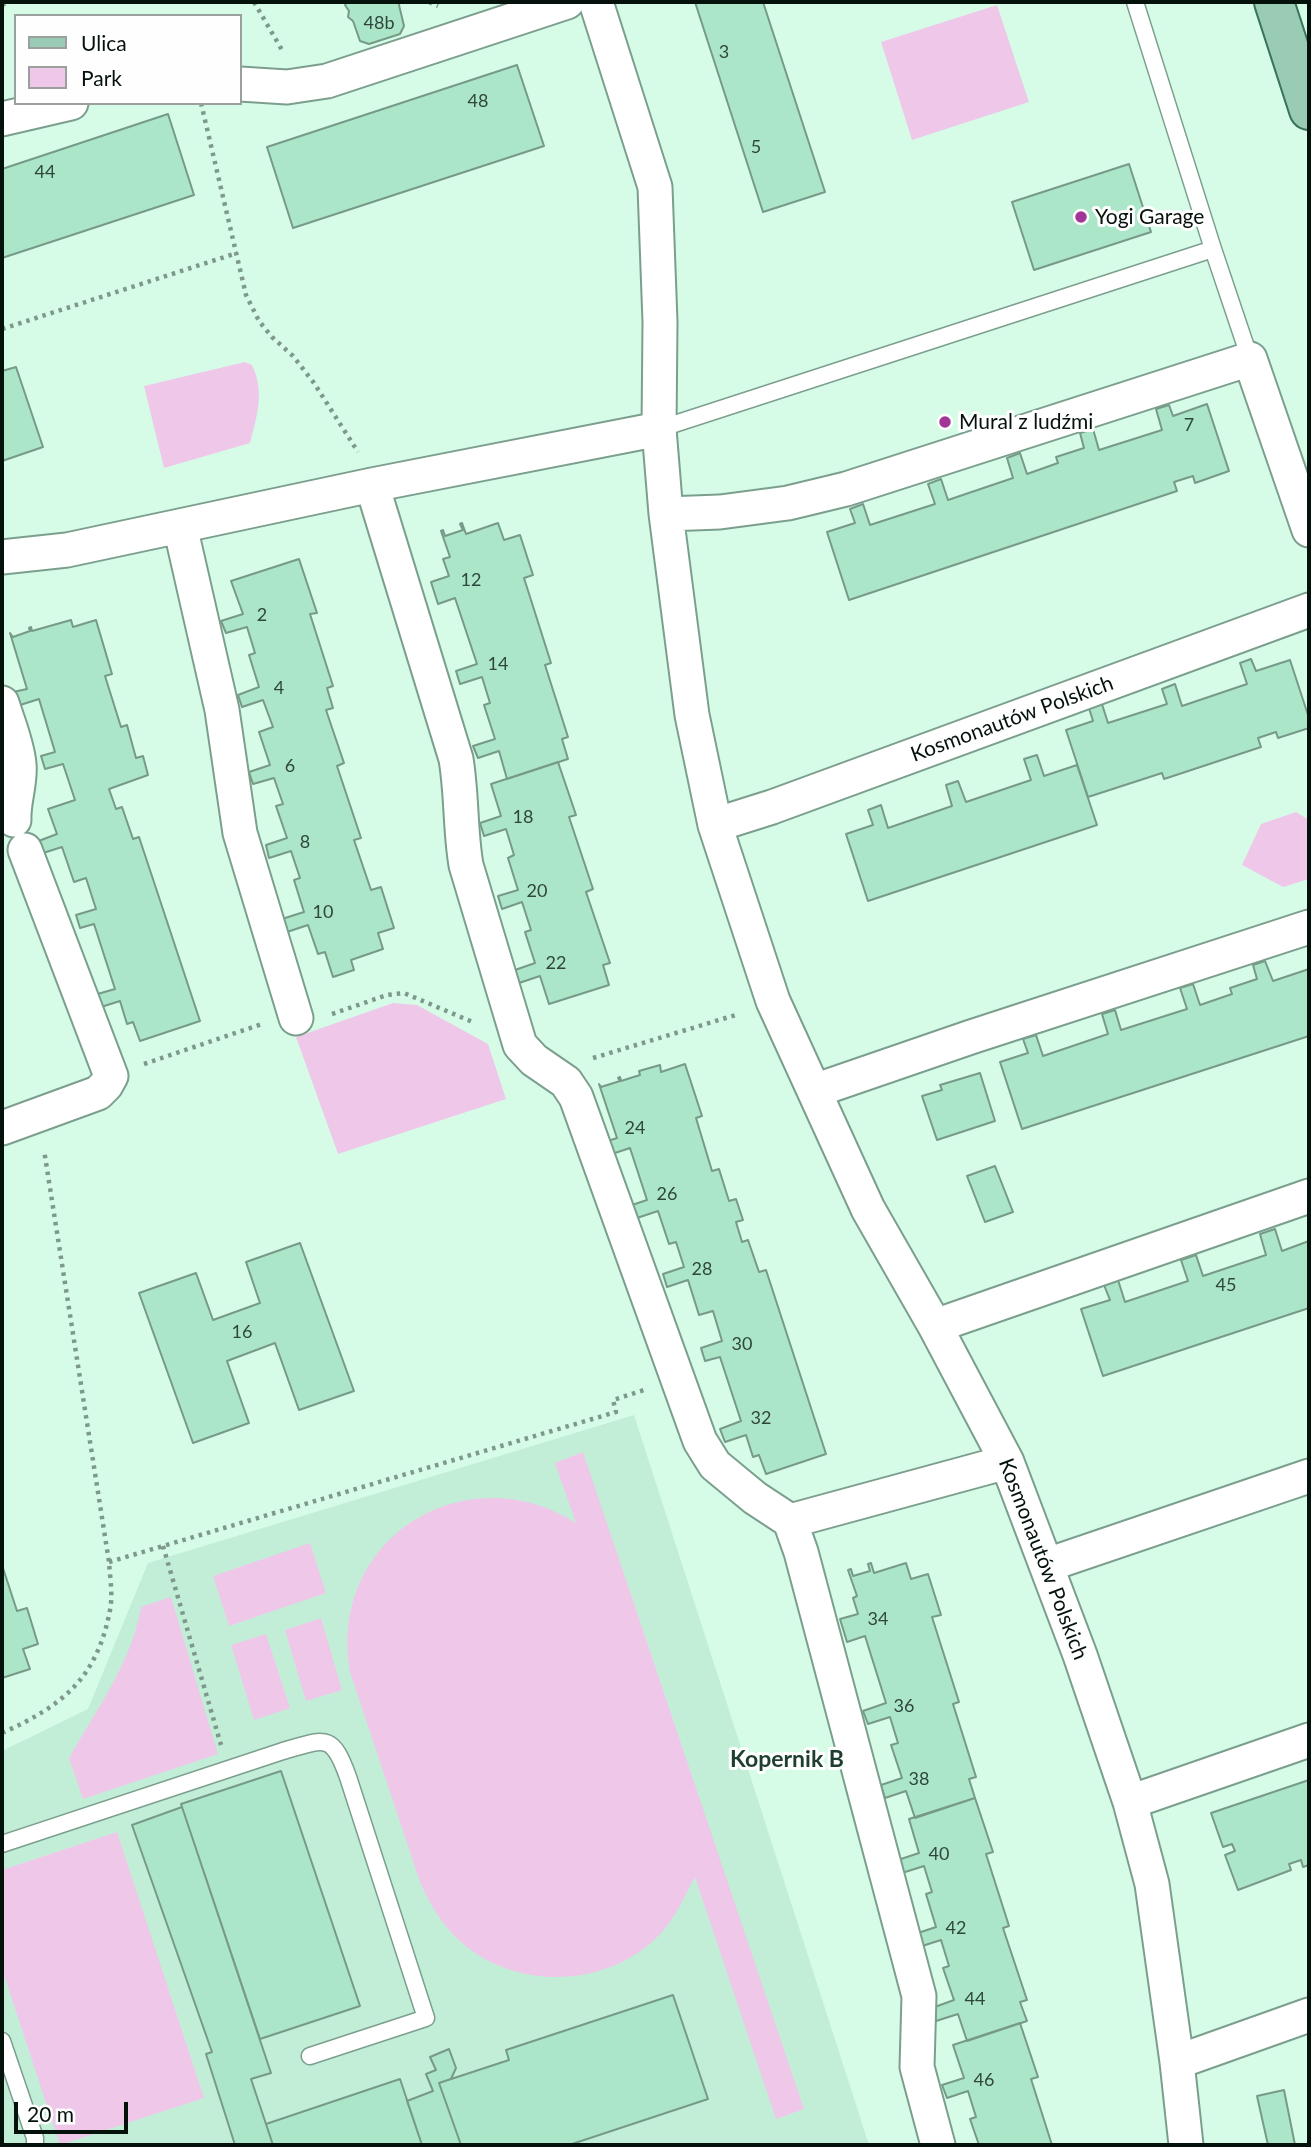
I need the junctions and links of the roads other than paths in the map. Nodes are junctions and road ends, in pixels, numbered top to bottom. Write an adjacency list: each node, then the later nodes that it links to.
1 (567, 2): 5 (street)
2 (596, 2): 11 (street, Kosmonautów Polskich)
3 (1135, 2): 9 (lane)
4 (1274, 2): 7 (main road)
5 (242, 84)
6 (63, 105): 8 (street)
7 (1309, 110)
8 (2, 120)
9 (1213, 249): 10 (lane); 11 (lane)
10 (1250, 359): 13 (street); 15 (street)
11 (659, 429): 12 (street); 13 (street, Kosmonautów Polskich)
12 (373, 485): 14 (street); 28 (street)
13 (666, 514): 19 (street, Kosmonautów Polskich)
14 (180, 526): 16 (street); 21 (street)
15 (1309, 530)
16 (2, 557)
17 (1309, 610): 19 (street, Kosmonautów Polskich)
18 (2, 703): 23 (street)
19 (715, 825): 22 (street, Kosmonautów Polskich)
20 (1309, 926): 22 (street)
21 (296, 1018)
22 (814, 1091): 25 (street, Kosmonautów Polskich)
23 (2, 1128)
24 (1309, 1196): 25 (street)
25 (935, 1326): 26 (street, Kosmonautów Polskich)
26 (1007, 1462): 28 (street); 29 (street, Kosmonautów Polskich)
27 (1309, 1476): 29 (street)
28 (790, 1521): 38 (street)
29 (1047, 1565): 31 (street, Kosmonautów Polskich)
30 (1309, 1740): 31 (street)
31 (1130, 1802): 36 (street, Kosmonautów Polskich)
32 (2, 1844): 35 (lane)
33 (1309, 2015): 36 (street)
34 (2, 2041): 37 (lane)
35 (310, 2056)
36 (1177, 2062): 39 (street, Kosmonautów Polskich)
37 (35, 2145)
38 (938, 2145)
39 (1186, 2145)

